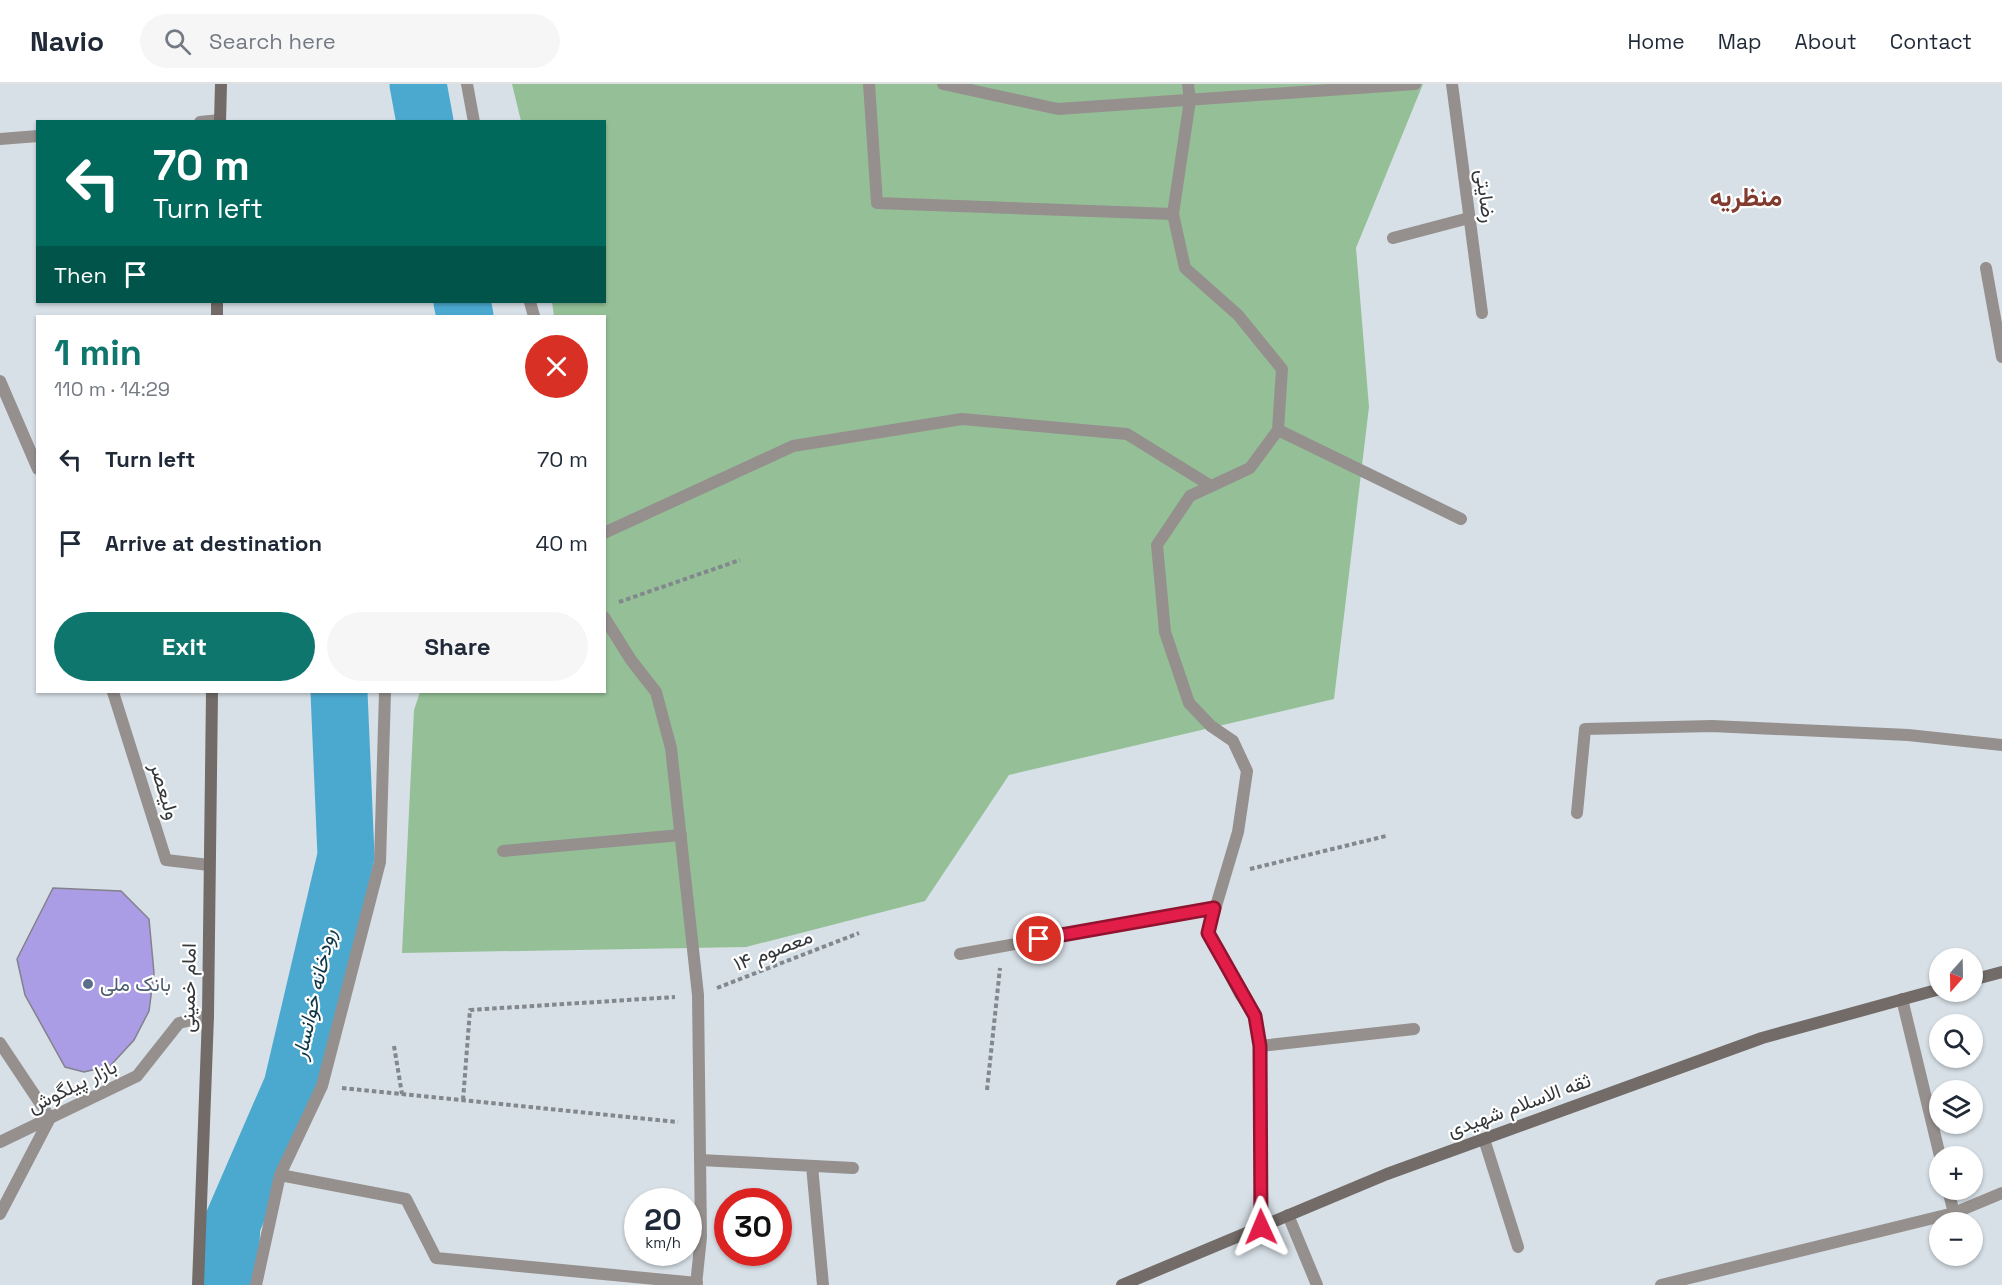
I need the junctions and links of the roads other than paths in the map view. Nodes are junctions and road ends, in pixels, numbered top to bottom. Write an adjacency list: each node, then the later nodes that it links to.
1 (221, 84): 9 (main road)
2 (467, 84): 10 (street)
3 (869, 84): 13 (street)
4 (943, 84): 8 (street)
5 (1188, 84): 8 (street)
6 (1415, 84): 8 (street)
7 (1452, 84): 14 (street, رضایتی)
8 (1190, 100): 13 (street)
9 (220, 120)
10 (474, 120)
11 (36, 136): 12 (street)
12 (0, 139)
13 (1173, 214): 20 (street)
14 (1469, 218): 15 (street); 17 (street, رضایتی)
15 (1393, 238)
16 (1986, 268): 18 (street)
17 (1482, 313)
18 (2002, 357)
19 (0, 381): 21 (street)
20 (1278, 430): 22 (street); 23 (street)
21 (36, 463)
22 (1211, 486): 24 (street); 34 (street)
23 (1461, 519)
24 (606, 532)
25 (606, 620): 31 (street)
26 (113, 693): 33 (street, ولیعصر)
27 (212, 693): 33 (main road, امام خمینی)
28 (385, 693): 51 (street)
29 (2002, 745): 30 (street)
30 (1577, 813)
31 (681, 835): 32 (street); 48 (street)
32 (503, 851)
33 (209, 865): 40 (main road, امام خمینی)
34 (1214, 908): 35 (street); 43 (street)
35 (960, 954)
36 (2002, 972): 37 (main road)
37 (1983, 977)
38 (1929, 992): 39 (main road, ثقه الاسلام شهیدی)
39 (1902, 999): 45 (main road, ثقه الاسلام شهیدی); 47 (street)
40 (208, 1016): 44 (street, بازار پیلگوش); 60 (main road, امام خمینی)
41 (1414, 1029): 43 (street)
42 (0, 1043): 44 (street)
43 (1260, 1046): 57 (street)
44 (50, 1118): 46 (street, بازار پیلگوش); 54 (street)
45 (1484, 1139): 55 (main road, ثقه الاسلام شهیدی); 58 (street)
46 (0, 1142)
47 (1938, 1146)
48 (700, 1161): 49 (street); 59 (street)
49 (812, 1166): 50 (street); 62 (street)
50 (853, 1168)
51 (280, 1175): 59 (street); 61 (street)
52 (2002, 1193): 53 (street)
53 (1956, 1212)
54 (0, 1214)
55 (1288, 1215): 57 (main road, ثقه الاسلام شهیدی); 64 (street)
56 (1929, 1219): 65 (street)
57 (1261, 1227): 63 (main road, ثقه الاسلام شهیدی)
58 (1518, 1247)
59 (697, 1284)
60 (198, 1285)
61 (256, 1285)
62 (823, 1285)
63 (1122, 1285)
64 (1317, 1285)
65 (1661, 1285)

